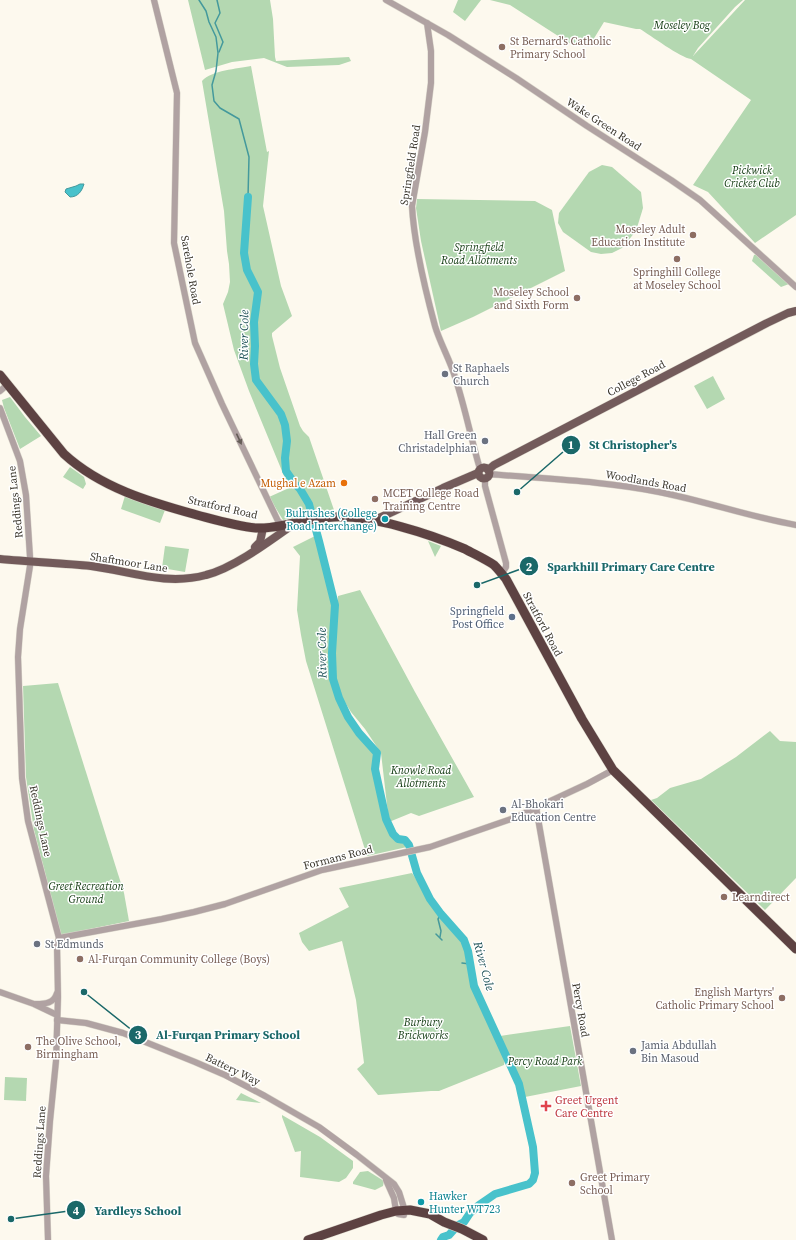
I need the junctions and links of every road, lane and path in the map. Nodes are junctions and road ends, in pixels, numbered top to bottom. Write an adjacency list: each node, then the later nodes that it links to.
1 (154, 0): 11 (street, Sarehole Road, one-way to 11)
2 (386, 0): 3 (street, Wake Green Road)
3 (427, 23): 4 (street, Wake Green Road); 8 (street, Springfield Road)
4 (796, 286)
5 (796, 311): 8 (main road, College Road)
6 (2, 383): 13 (highway, Stratford Road)
7 (0, 408): 16 (street, Reddings Lane)
8 (484, 473): 9 (main road, College Road); 12 (street, Woodlands Road); 17 (street, Springfield Road)
9 (368, 520): 10 (highway, Stratford Road); 17 (highway, Stratford Road)
10 (295, 522): 11 (highway, Stratford Road); 14 (main road, Shaftmoor Lane)
11 (283, 525): 13 (highway, Stratford Road)
12 (796, 525)
13 (264, 528): 14 (main road, Shaftmoor Lane)
14 (249, 553): 16 (main road, Shaftmoor Lane)
15 (0, 559): 16 (main road, Shaftmoor Lane)
16 (30, 562): 20 (street, Reddings Lane)
17 (502, 573): 18 (highway, Stratford Road)
18 (612, 770): 19 (street, Formans Road); 21 (highway, Stratford Road)
19 (536, 807): 20 (street, Formans Road); 31 (street, Percy Road)
20 (59, 938): 23 (street, Reddings Lane)
21 (796, 948)
22 (0, 992): 24 (street)
23 (58, 993): 24 (street); 25 (street, Reddings Lane)
24 (34, 1004): 25 (street)
25 (57, 1017): 26 (street, Battery Way); 28 (street, Reddings Lane)
26 (386, 1179): 27 (street); 27 (street, Battery Way)
27 (403, 1212): 29 (highway); 30 (highway)
28 (48, 1240)
29 (308, 1240)
30 (483, 1240)
31 (612, 1240)

